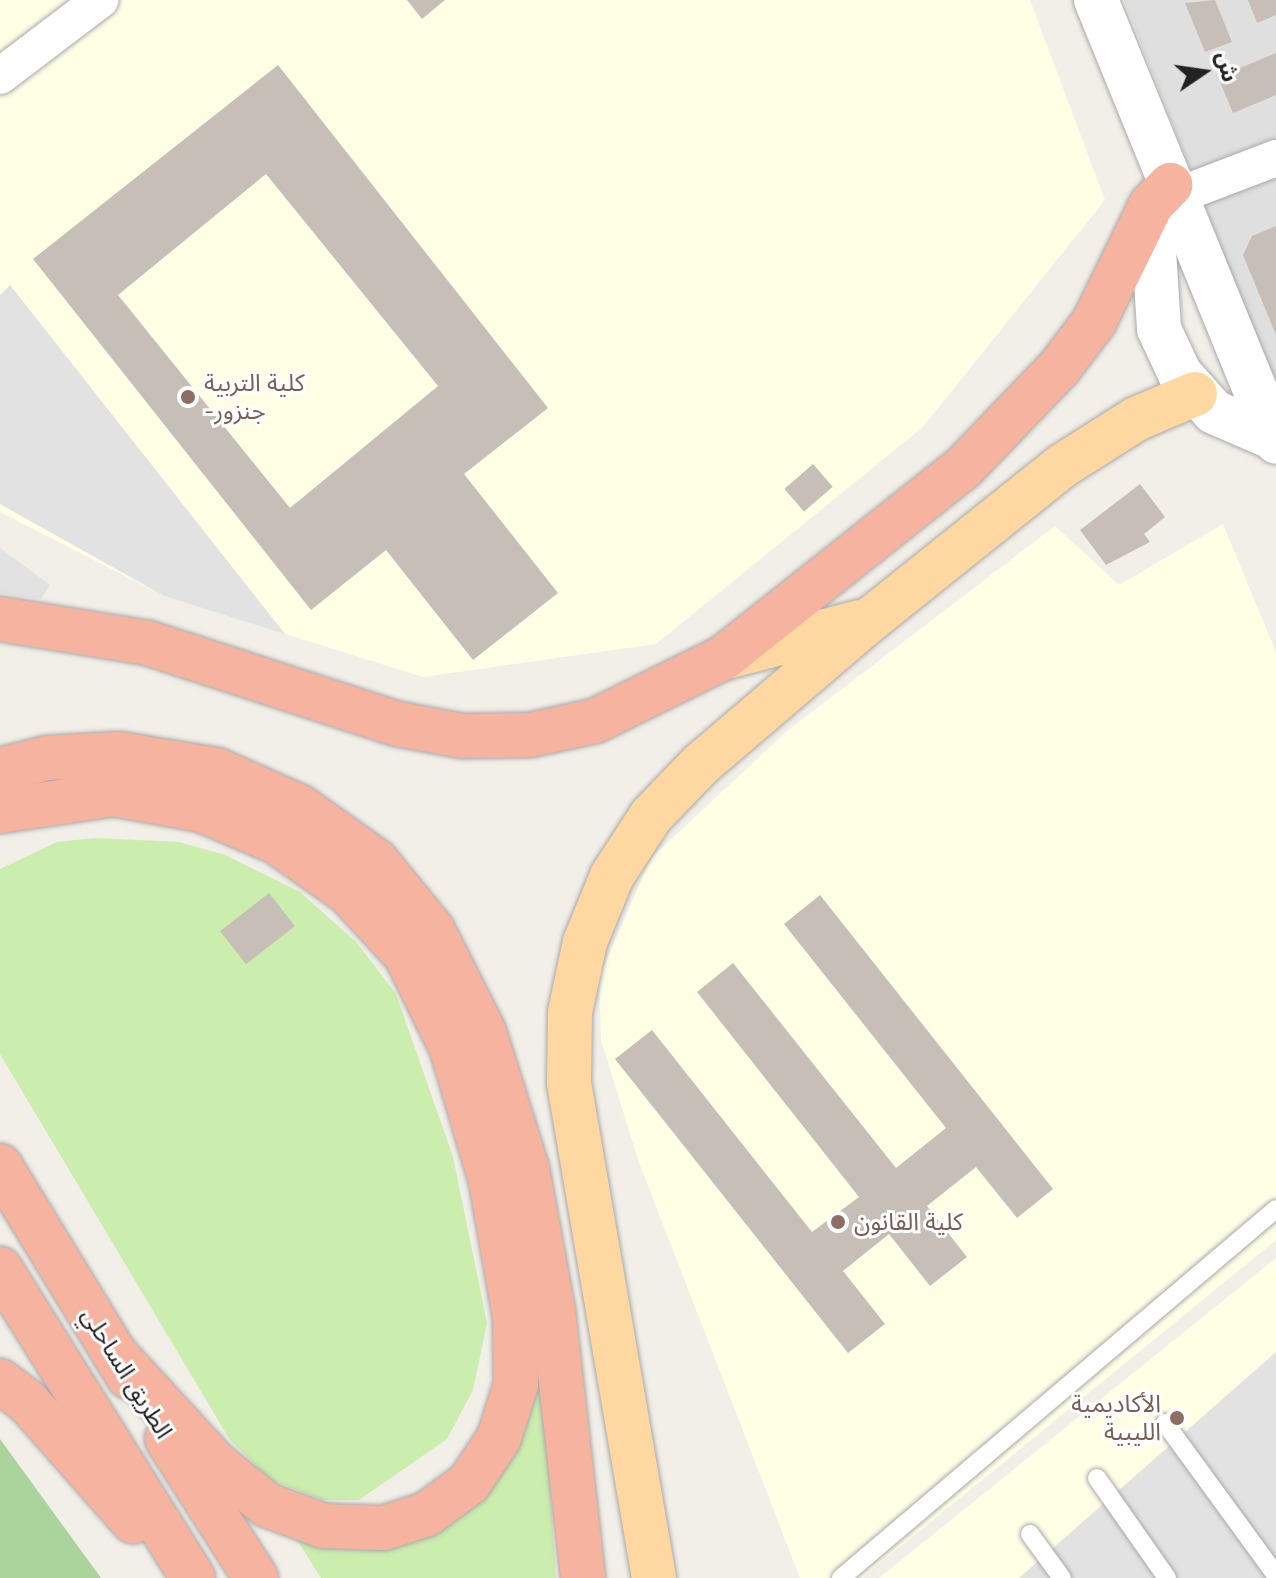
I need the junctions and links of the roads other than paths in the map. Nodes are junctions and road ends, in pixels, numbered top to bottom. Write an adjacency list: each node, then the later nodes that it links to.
1 (100, 0): 3 (street)
2 (1096, 0): 5 (street)
3 (0, 76)
4 (1276, 158): 5 (street)
5 (1172, 191): 6 (street); 7 (street); 10 (highway)
6 (1195, 394): 7 (street); 9 (main road)
7 (1275, 440)
8 (0, 619): 10 (highway)
9 (871, 619): 10 (main road); 26 (main road)
10 (723, 658)
11 (0, 770): 25 (highway)
12 (0, 811): 16 (highway)
13 (0, 1166): 16 (highway, الطريق الساحلي)
14 (1276, 1209): 27 (lane)
15 (0, 1269): 23 (highway)
16 (114, 1353): 24 (highway, الطريق الساحلي)
17 (0, 1381): 22 (highway)
18 (1165, 1423): 21 (lane)
19 (1097, 1478): 29 (lane)
20 (1030, 1534): 28 (lane)
21 (1276, 1575)
22 (184, 1578)
23 (193, 1578)
24 (256, 1578)
25 (583, 1578)
26 (654, 1578)
27 (841, 1578)
28 (1062, 1578)
29 (1167, 1578)

